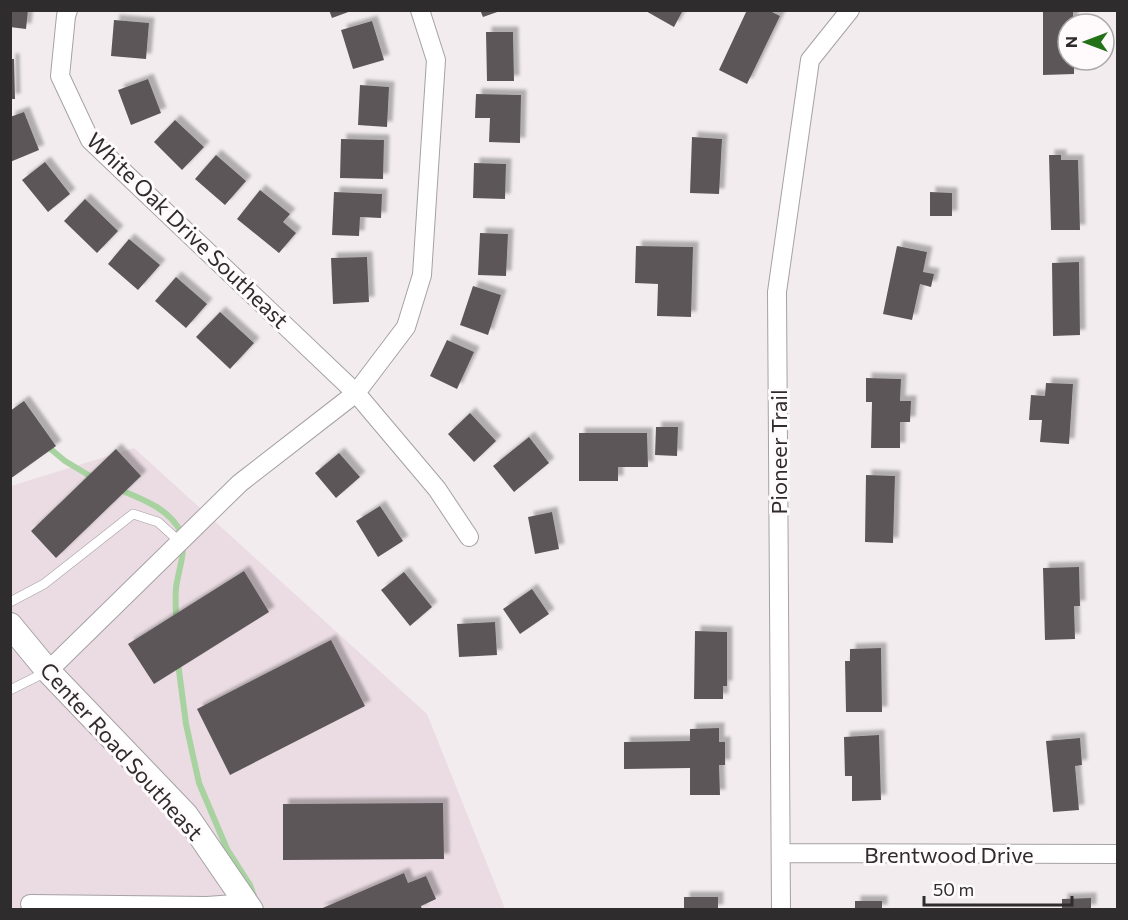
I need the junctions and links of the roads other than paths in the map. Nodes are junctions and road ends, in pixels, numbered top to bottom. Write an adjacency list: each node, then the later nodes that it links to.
1 (68, 10): 4 (street, White Oak Drive Southeast)
2 (420, 10): 4 (street)
3 (849, 10): 11 (street, Pioneer Trail)
4 (356, 393): 5 (street, White Oak Drive Southeast); 6 (street)
5 (469, 537)
6 (180, 542): 7 (lane); 9 (street)
7 (10, 602)
8 (10, 625): 9 (street, Center Road Southeast)
9 (48, 671): 10 (lane); 14 (street, Center Road Southeast)
10 (10, 690)
11 (781, 853): 12 (street, Brentwood Drive); 15 (street, Pioneer Trail)
12 (1118, 854)
13 (30, 904): 14 (street)
14 (250, 906)
15 (781, 909)

